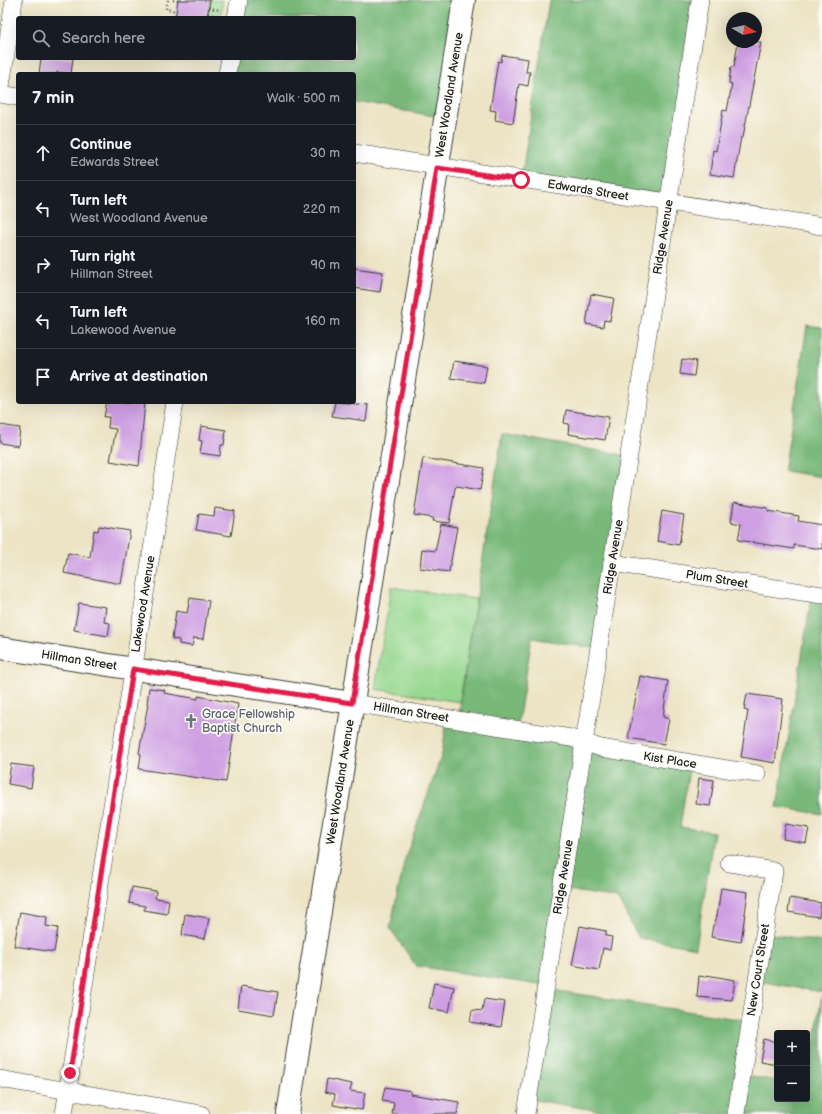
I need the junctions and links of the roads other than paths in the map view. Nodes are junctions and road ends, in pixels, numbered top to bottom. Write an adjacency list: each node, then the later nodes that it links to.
1 (14, 0): 8 (street)
2 (239, 0): 5 (street)
3 (464, 0): 11 (street, West Woodland Avenue)
4 (700, 0): 12 (street, Ridge Avenue)
5 (226, 15)
6 (230, 60): 7 (street)
7 (227, 72)
8 (0, 93): 9 (street)
9 (16, 97)
10 (356, 153): 11 (street, Edwards Street)
11 (437, 168): 12 (street, Edwards Street); 19 (street, West Woodland Avenue)
12 (668, 203): 13 (street, Edwards Street); 15 (street, Ridge Avenue)
13 (822, 226)
14 (175, 404): 18 (street, Lakewood Avenue)
15 (612, 563): 16 (street, Plum Street); 20 (street, Ridge Avenue)
16 (822, 595)
17 (0, 648): 18 (street, Hillman Street)
18 (133, 669): 19 (street, Hillman Street); 24 (street, Lakewood Avenue)
19 (352, 703): 20 (street, Hillman Street); 27 (street, West Woodland Avenue)
20 (584, 744): 21 (street, Kist Place); 28 (street, Ridge Avenue)
21 (757, 774)
22 (729, 863): 29 (street, New Court Street)
23 (0, 1079): 24 (street)
24 (67, 1091): 25 (street, Lakewood Avenue); 26 (street)
25 (64, 1114)
26 (200, 1114)
27 (288, 1114)
28 (526, 1114)
29 (736, 1114)

